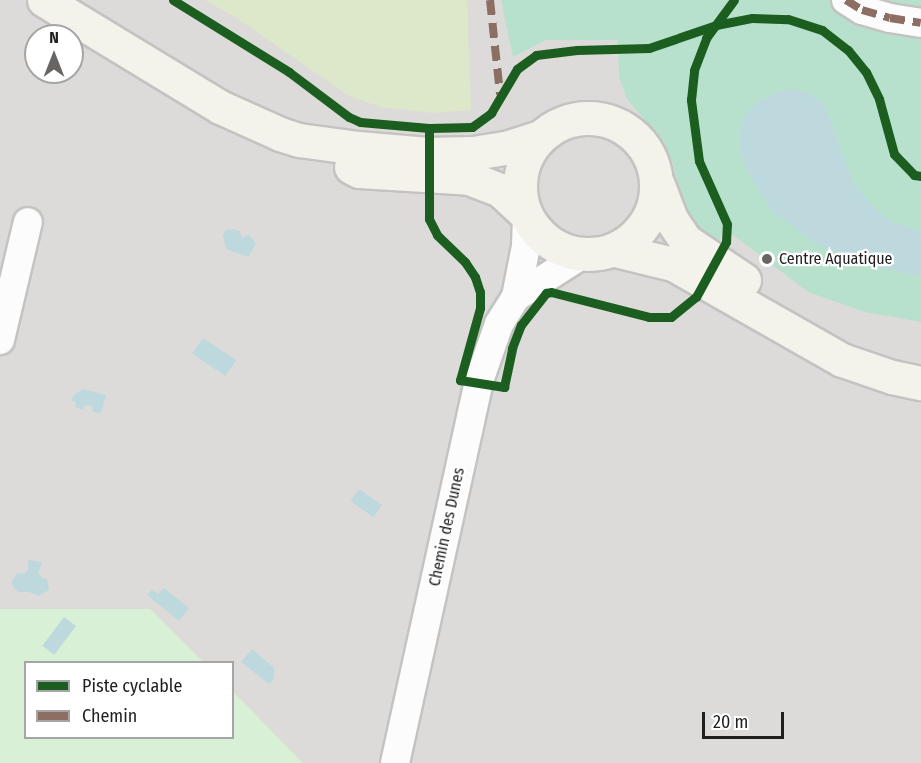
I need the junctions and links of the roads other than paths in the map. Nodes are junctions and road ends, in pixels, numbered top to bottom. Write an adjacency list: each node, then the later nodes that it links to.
1 (44, 0): 5 (street)
2 (846, 0): 3 (street)
3 (921, 22)
4 (539, 137): 5 (street); 6 (street); 7 (street)
5 (299, 140): 7 (street)
6 (658, 185): 9 (street); 12 (street)
7 (525, 214): 9 (street); 10 (street, Chemin des Dunes)
8 (28, 222): 11 (street)
9 (599, 252): 10 (street, Chemin des Dunes); 12 (street)
10 (516, 297): 14 (street, Chemin des Dunes)
11 (0, 340)
12 (820, 346): 13 (street)
13 (921, 382)
14 (394, 763)

